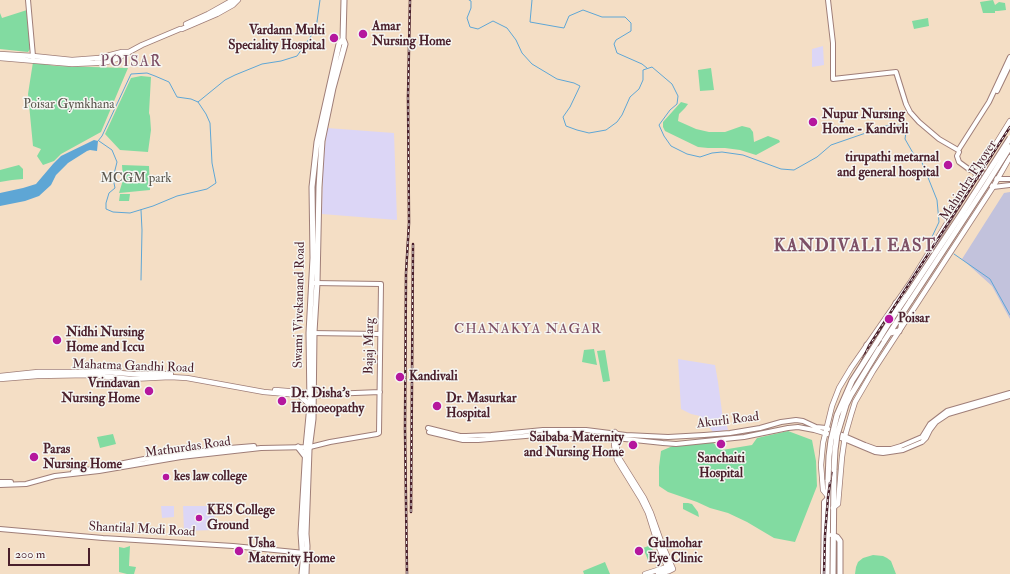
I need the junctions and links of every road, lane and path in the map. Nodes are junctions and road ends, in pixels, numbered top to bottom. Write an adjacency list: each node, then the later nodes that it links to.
1 (28, 0): 10 (street)
2 (233, 0): 6 (main road)
3 (238, 0): 6 (main road)
4 (344, 0): 24 (main road, Swami Vivekanand Road)
5 (828, 0): 15 (street)
6 (180, 29): 10 (main road)
7 (0, 54): 10 (main road)
8 (1010, 57): 15 (street)
9 (0, 58): 10 (main road)
10 (33, 58)
11 (1010, 64): 15 (street)
12 (1010, 121): 17 (main road)
13 (1010, 138): 25 (main road, Mahindra Flyover, bridge)
14 (1010, 147): 25 (main road, Mahindra Flyover, bridge)
15 (959, 150): 17 (street)
16 (1010, 157): 18 (main road)
17 (977, 173): 18 (street); 21 (street); 22 (main road)
18 (998, 179): 19 (street); 21 (main road)
19 (1010, 179)
20 (1010, 185): 21 (street)
21 (993, 187): 23 (main road)
22 (963, 197): 23 (main road); 26 (main road)
23 (979, 208): 29 (main road)
24 (314, 283): 31 (main road, Swami Vivekanand Road); 32 (street, Bajaj Marg)
25 (909, 298): 27 (main road); 28 (main road)
26 (896, 303): 28 (main road); 34 (main road)
27 (906, 308): 29 (main road); 30 (main road)
28 (890, 321): 33 (main road)
29 (900, 329): 30 (main road); 49 (main road)
30 (890, 332): 55 (main road, bridge)
31 (311, 333): 32 (street); 37 (main road, Swami Vivekanand Road); 41 (main road, Swami Vivekanand Road)
32 (380, 334): 38 (street, Bajaj Marg)
33 (879, 339): 34 (main road); 54 (main road, bridge)
34 (867, 345): 44 (main road)
35 (0, 376): 40 (main road, Mahatma Gandhi Road)
36 (0, 379): 40 (main road, Mahatma Gandhi Road)
37 (309, 386): 40 (main road); 41 (main road, Swami Vivekanand Road)
38 (380, 392): 41 (street); 46 (street, Bajaj Marg)
39 (1010, 393): 49 (street, Akurli Road)
40 (299, 394): 41 (main road, Mahatma Gandhi Road); 43 (main road)
41 (311, 394): 43 (main road, Swami Vivekanand Road); 50 (main road, Swami Vivekanand Road)
42 (1010, 396): 49 (street, Akurli Road)
43 (310, 405): 50 (main road, Swami Vivekanand Road)
44 (826, 428): 47 (main road); 48 (street, Akurli Road); 49 (street, Akurli Road)
45 (428, 430): 48 (street, Akurli Road)
46 (380, 433): 50 (street, Mathurdas Road)
47 (825, 434): 48 (street, Akurli Road); 49 (street, Akurli Road); 54 (main road)
48 (615, 436): 61 (main road)
49 (845, 438): 55 (main road)
50 (309, 446): 51 (street, Mathurdas Road); 52 (main road, Swami Vivekanand Road); 53 (street); 58 (main road, Swami Vivekanand Road)
51 (298, 447): 52 (main road); 53 (street, Mathurdas Road)
52 (306, 456): 58 (main road, Swami Vivekanand Road)
53 (0, 484)
54 (827, 497): 66 (street); 67 (main road)
55 (833, 508): 57 (main road)
56 (0, 529): 58 (street, Shantilal Modi Road)
57 (832, 535): 59 (main road); 60 (main road)
58 (304, 553): 62 (main road, Swami Vivekanand Road); 63 (main road, Swami Vivekanand Road)
59 (832, 560): 60 (main road); 68 (main road)
60 (840, 560): 69 (main road)
61 (669, 568): 64 (main road); 65 (main road)
62 (302, 574)
63 (306, 574)
64 (645, 574)
65 (658, 574)
66 (823, 574)
67 (827, 574)
68 (833, 574)
69 (840, 574)

